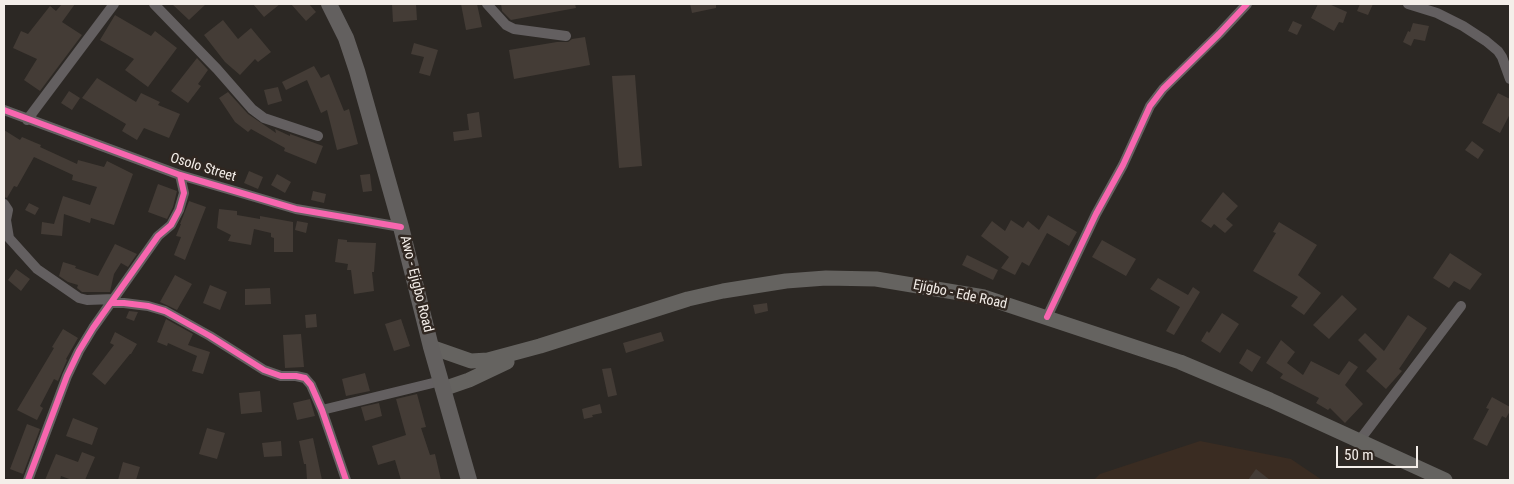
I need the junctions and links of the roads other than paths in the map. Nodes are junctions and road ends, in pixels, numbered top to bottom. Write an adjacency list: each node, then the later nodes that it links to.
1 (114, 4): 11 (street)
2 (154, 4): 12 (street)
3 (329, 4): 15 (main road, Awo - Ejigbo Road)
4 (487, 4): 8 (street)
5 (1247, 4): 18 (street)
6 (1408, 4): 7 (street)
7 (1437, 9): 9 (street)
8 (566, 36)
9 (1510, 79)
10 (4, 110): 11 (street, Osolo Street)
11 (27, 120): 13 (street, Osolo Street)
12 (318, 136)
13 (180, 174): 15 (street, Osolo Street); 16 (street)
14 (4, 204): 16 (street)
15 (401, 227): 20 (main road, Awo - Ejigbo Road)
16 (113, 301): 22 (street); 24 (street)
17 (1460, 306): 23 (street)
18 (1047, 317): 19 (main road, Ejigbo - Ede Road); 23 (main road, Ejigbo - Ede Road)
19 (540, 346): 20 (main road, Ejigbo - Ede Road); 21 (main road, Ejigbo - Ede Road)
20 (431, 347): 21 (main road, Awo - Ejigbo Road)
21 (442, 385): 22 (street); 26 (main road, Awo - Ejigbo Road)
22 (322, 410): 25 (street)
23 (1359, 441): 27 (main road, Ejigbo - Ede Road)
24 (28, 480)
25 (346, 480)
26 (469, 480)
27 (1445, 480)

